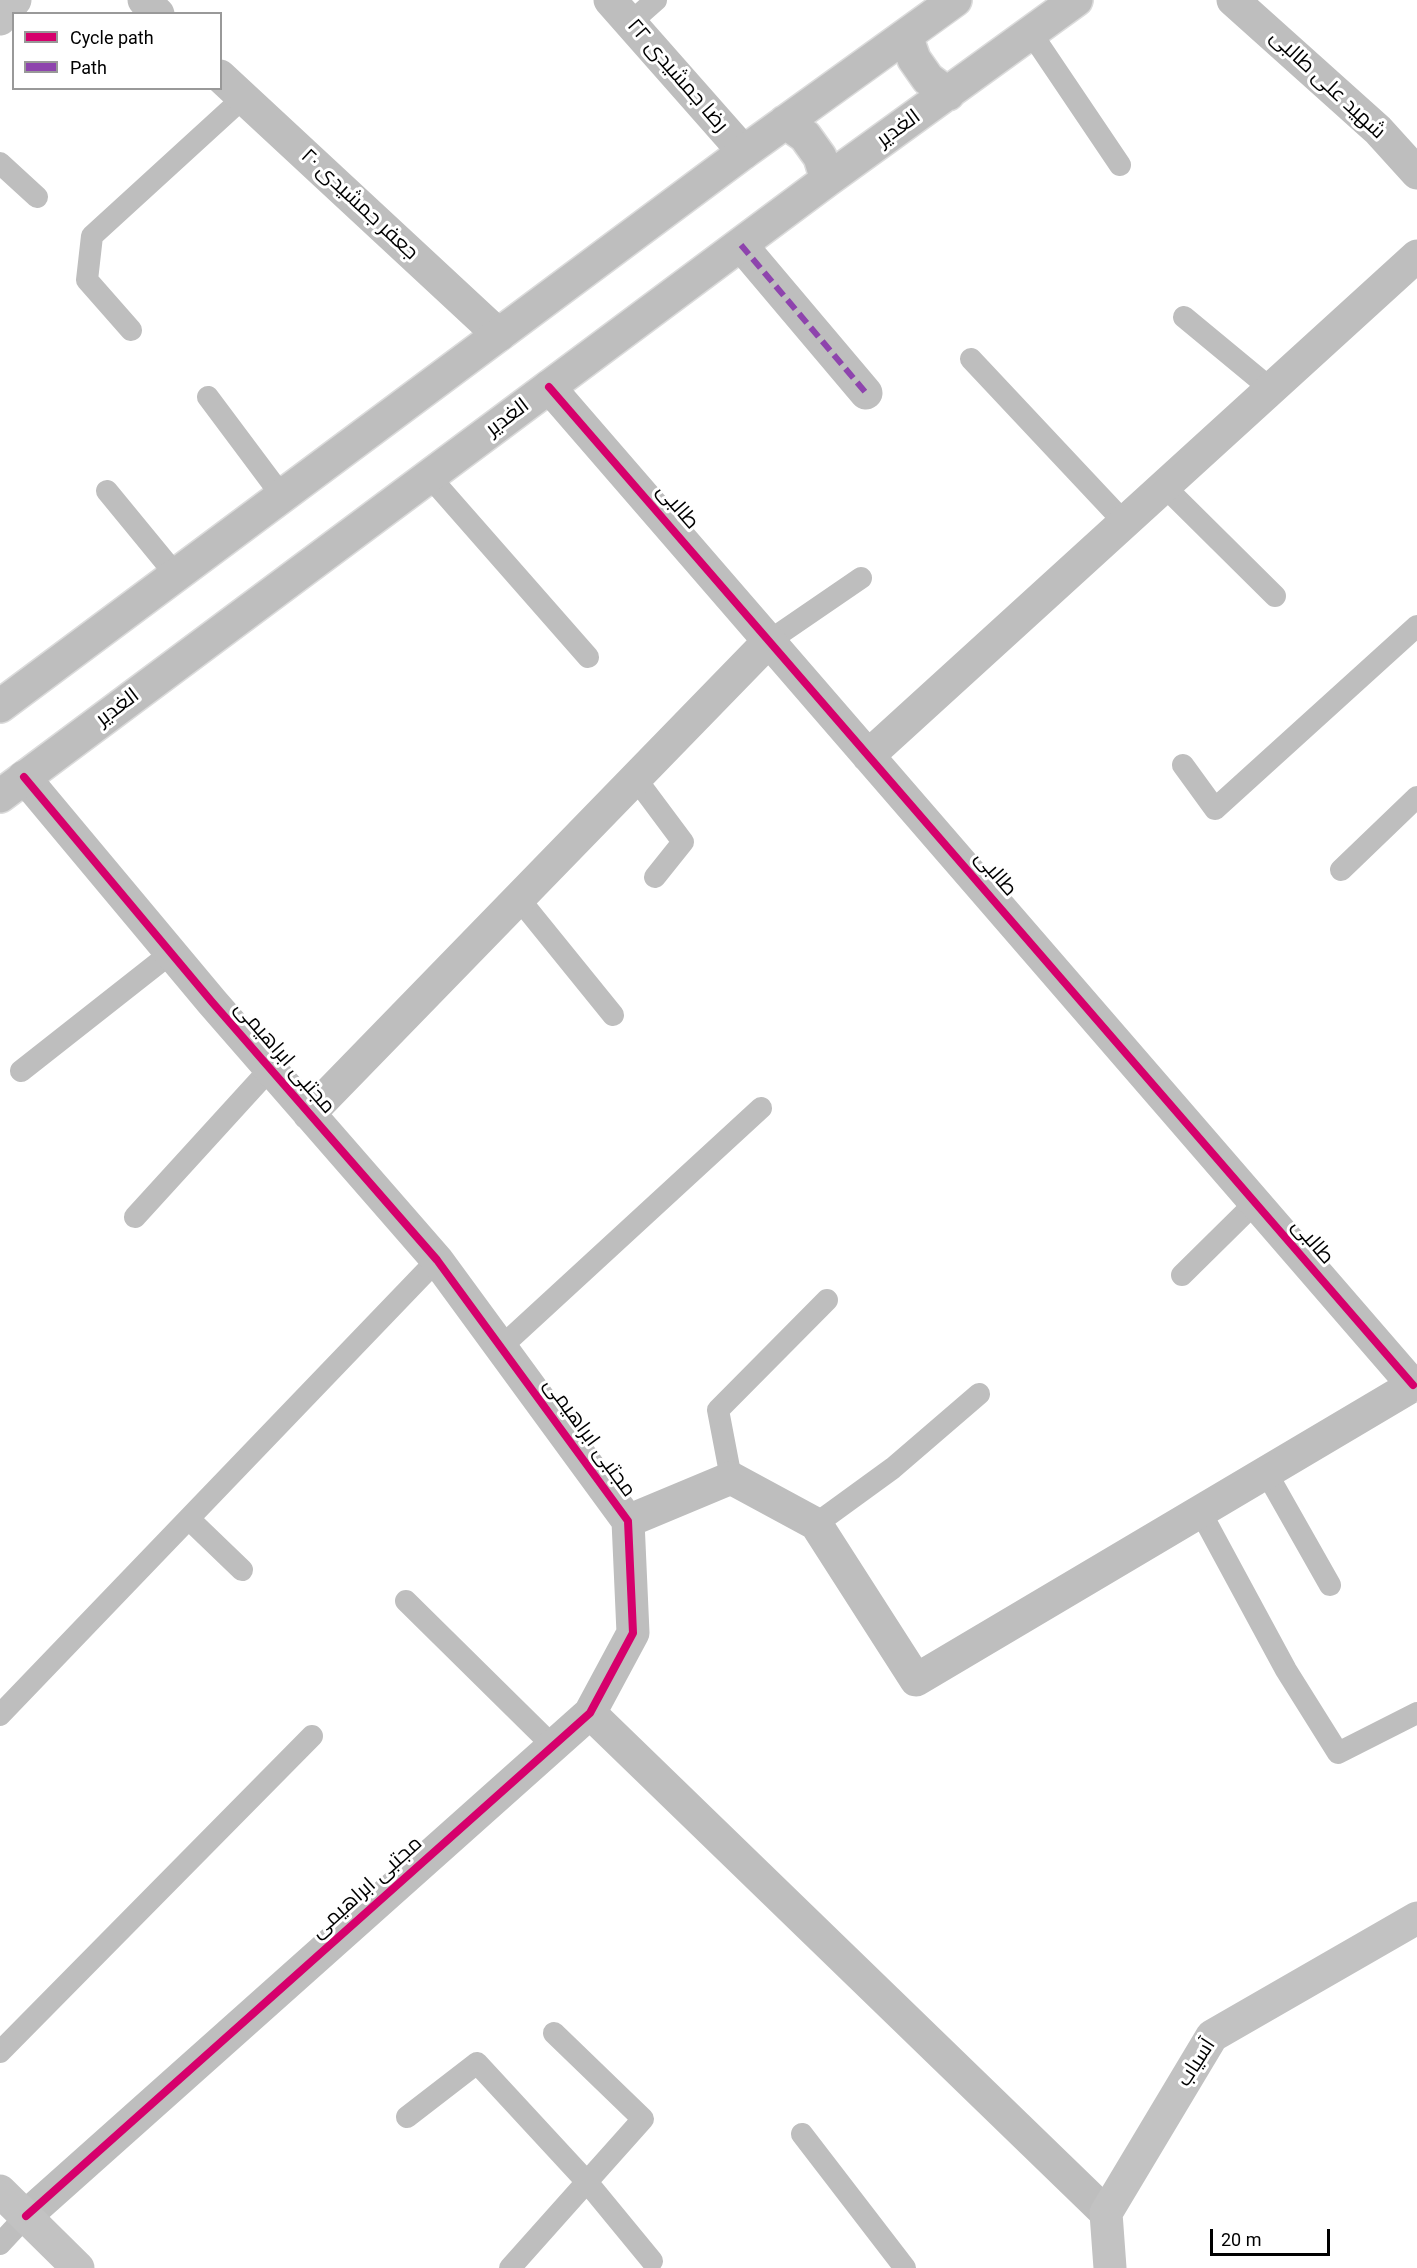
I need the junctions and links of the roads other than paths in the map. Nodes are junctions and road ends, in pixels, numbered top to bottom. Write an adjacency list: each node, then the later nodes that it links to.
1 (15, 0): 9 (street)
2 (144, 0): 7 (street)
3 (656, 0): 8 (lane)
4 (955, 0): 11 (street)
5 (1076, 0): 10 (street, الغدیر)
6 (1233, 0): 19 (street, شهید علی طالبی)
7 (156, 12)
8 (620, 12): 16 (street, رضا جمشیدی ۲۲)
9 (0, 19)
10 (1031, 33): 13 (street, الغدیر); 18 (lane)
11 (906, 36): 13 (street); 15 (street)
12 (222, 78): 14 (street, جعفر جمشیدی ۲۰)
13 (948, 94): 20 (street, الغدیر)
14 (243, 98): 25 (lane); 26 (street, جعفر جمشیدی ۲۰)
15 (785, 122): 16 (street); 20 (street)
16 (744, 152): 26 (street)
17 (0, 163): 21 (lane)
18 (1120, 165)
19 (1417, 173)
20 (827, 180): 22 (street, الغدیر)
21 (37, 197)
22 (741, 245): 28 (street, الغدیر); 30 (street)
23 (1417, 256): 29 (street)
24 (1184, 317): 29 (lane)
25 (131, 330)
26 (499, 334): 35 (street)
27 (971, 359): 36 (lane)
28 (549, 387): 32 (street, الغدیر); 41 (street, طالبی)
29 (1271, 390): 33 (street)
30 (866, 393)
31 (208, 397): 35 (lane)
32 (429, 476): 42 (lane); 47 (street, الغدیر)
33 (1164, 486): 36 (street); 39 (lane)
34 (107, 491): 37 (lane)
35 (282, 496): 37 (street)
36 (1125, 523): 44 (street)
37 (176, 575): 43 (street)
38 (861, 578): 41 (lane)
39 (1275, 596)
40 (1417, 626): 45 (lane)
41 (770, 641): 44 (street, طالبی); 46 (street)
42 (588, 657)
43 (0, 706)
44 (868, 756): 58 (street, طالبی)
45 (1183, 765)
46 (636, 779): 50 (lane); 51 (street)
47 (12, 787): 52 (street, مجتبی ابراهیمی)
48 (1417, 797): 49 (lane)
49 (1341, 870)
50 (655, 877)
51 (519, 899): 53 (lane); 57 (street)
52 (171, 953): 54 (street, مجتبی ابراهیمی); 55 (lane)
53 (613, 1015)
54 (270, 1069): 57 (street, مجتبی ابراهیمی); 59 (lane)
55 (21, 1071)
56 (761, 1108): 63 (lane)
57 (309, 1114): 60 (street, مجتبی ابراهیمی)
58 (1255, 1203): 61 (lane); 64 (street, طالبی)
59 (135, 1217)
60 (436, 1260): 63 (street, مجتبی ابراهیمی); 69 (lane)
61 (1182, 1275)
62 (827, 1300): 67 (lane)
63 (500, 1348): 70 (street, مجتبی ابراهیمی)
64 (1415, 1384): 66 (street)
65 (979, 1394): 71 (lane)
66 (1266, 1472): 68 (street); 73 (lane)
67 (731, 1478): 70 (street); 71 (street)
68 (1200, 1511): 71 (street); 76 (lane)
69 (189, 1519): 72 (lane); 77 (lane)
70 (628, 1521): 75 (street, مجتبی ابراهیمی)
71 (816, 1524)
72 (242, 1570)
73 (1330, 1585)
74 (406, 1601): 79 (lane)
75 (590, 1713): 79 (street, مجتبی ابراهیمی); 87 (street)
76 (1417, 1713)
77 (0, 1714)
78 (312, 1736): 82 (lane)
79 (553, 1746): 88 (street, مجتبی ابراهیمی)
80 (1417, 1918): 87 (street, آسیاب)
81 (554, 2033): 85 (lane)
82 (0, 2052)
83 (407, 2117): 85 (lane)
84 (802, 2134): 93 (lane)
85 (587, 2182): 90 (lane); 92 (lane)
86 (0, 2191): 88 (street)
87 (1106, 2213): 94 (street)
88 (26, 2216): 89 (lane); 91 (street)
89 (0, 2244)
90 (652, 2261)
91 (78, 2268)
92 (510, 2268)
93 (905, 2268)
94 (1110, 2268)

